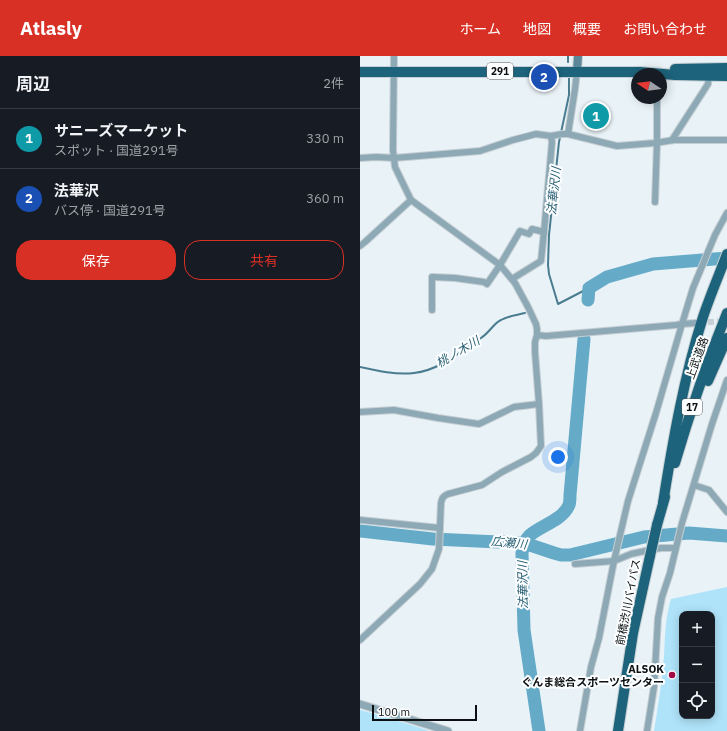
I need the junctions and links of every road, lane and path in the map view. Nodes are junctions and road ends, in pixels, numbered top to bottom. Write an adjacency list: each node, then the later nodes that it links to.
1 (394, 56): 5 (street)
2 (578, 56): 6 (main road)
3 (727, 68): 4 (highway, 291)
4 (667, 69)
5 (394, 71): 6 (highway, 291); 7 (highway, 291); 19 (street)
6 (577, 71): 8 (highway, 291); 13 (street)
7 (360, 72)
8 (631, 72)
9 (667, 75): 10 (highway, 291)
10 (709, 76): 11 (highway, 291); 15 (street)
11 (727, 76)
12 (657, 104): 17 (street)
13 (568, 134): 14 (street); 17 (street)
14 (551, 136): 19 (street); 23 (street)
15 (672, 140): 16 (street); 17 (street)
16 (727, 140)
17 (657, 143): 21 (street)
18 (360, 158): 19 (street)
19 (394, 158): 20 (street)
20 (411, 200): 24 (street); 26 (street)
21 (655, 202)
22 (727, 213): 31 (street)
23 (544, 232): 26 (street); 27 (street)
24 (360, 246)
25 (727, 254): 38 (highway)
26 (500, 265): 27 (street); 28 (street)
27 (512, 279): 32 (street)
28 (432, 310)
29 (727, 314): 38 (highway, 上武道路 / 17)
30 (696, 323): 31 (street)
31 (682, 324): 32 (street); 43 (street)
32 (537, 335): 35 (street)
33 (727, 338): 38 (highway)
34 (727, 380): 37 (street)
35 (539, 404): 36 (street); 41 (street)
36 (360, 412)
37 (694, 485): 39 (street); 42 (street)
38 (663, 502): 49 (highway, 前橋渋川バイパス / 17, bridge)
39 (727, 512)
40 (360, 520): 41 (street)
41 (440, 530): 45 (street)
42 (675, 548): 43 (street); 50 (street)
43 (615, 558): 44 (street); 48 (street)
44 (575, 564)
45 (360, 640)
46 (360, 704): 47 (street)
47 (448, 731)
48 (580, 731)
49 (618, 731)
50 (647, 731)

